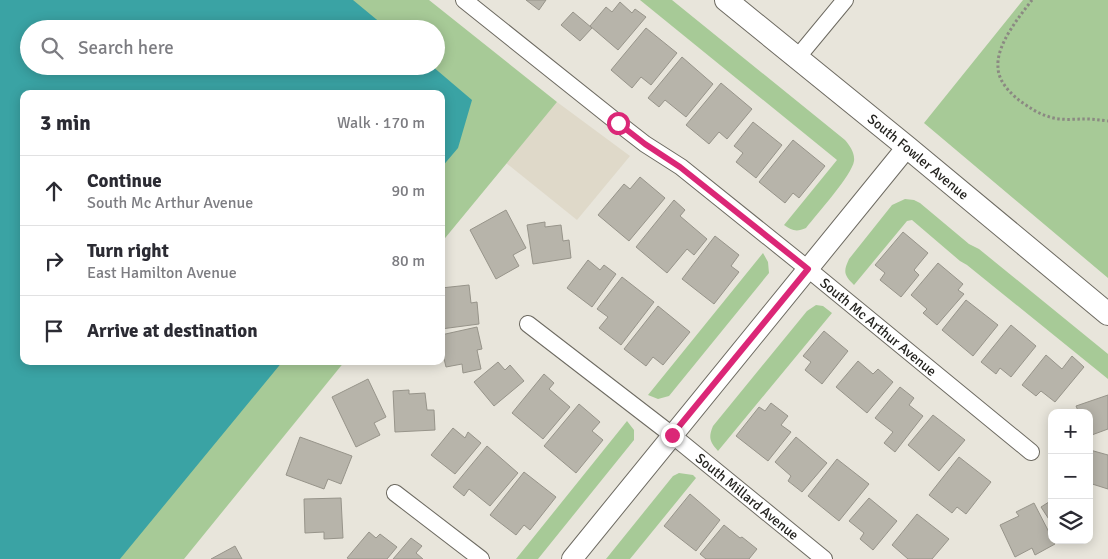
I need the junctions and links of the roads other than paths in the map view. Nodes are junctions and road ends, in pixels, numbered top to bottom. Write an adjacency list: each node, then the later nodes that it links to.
1 (464, 0): 6 (street, South Mc Arthur Avenue)
2 (726, 0): 4 (main road, South Fowler Avenue)
3 (844, 0): 4 (street)
4 (797, 58): 5 (main road, South Fowler Avenue)
5 (907, 147): 6 (street); 7 (main road, South Fowler Avenue)
6 (808, 269): 9 (street); 10 (street, South Mc Arthur Avenue)
7 (1108, 314)
8 (528, 324): 9 (street, South Millard Avenue)
9 (672, 435): 13 (street); 14 (street, South Millard Avenue)
10 (1031, 452)
11 (395, 493): 12 (street)
12 (481, 559)
13 (572, 559)
14 (824, 559)

